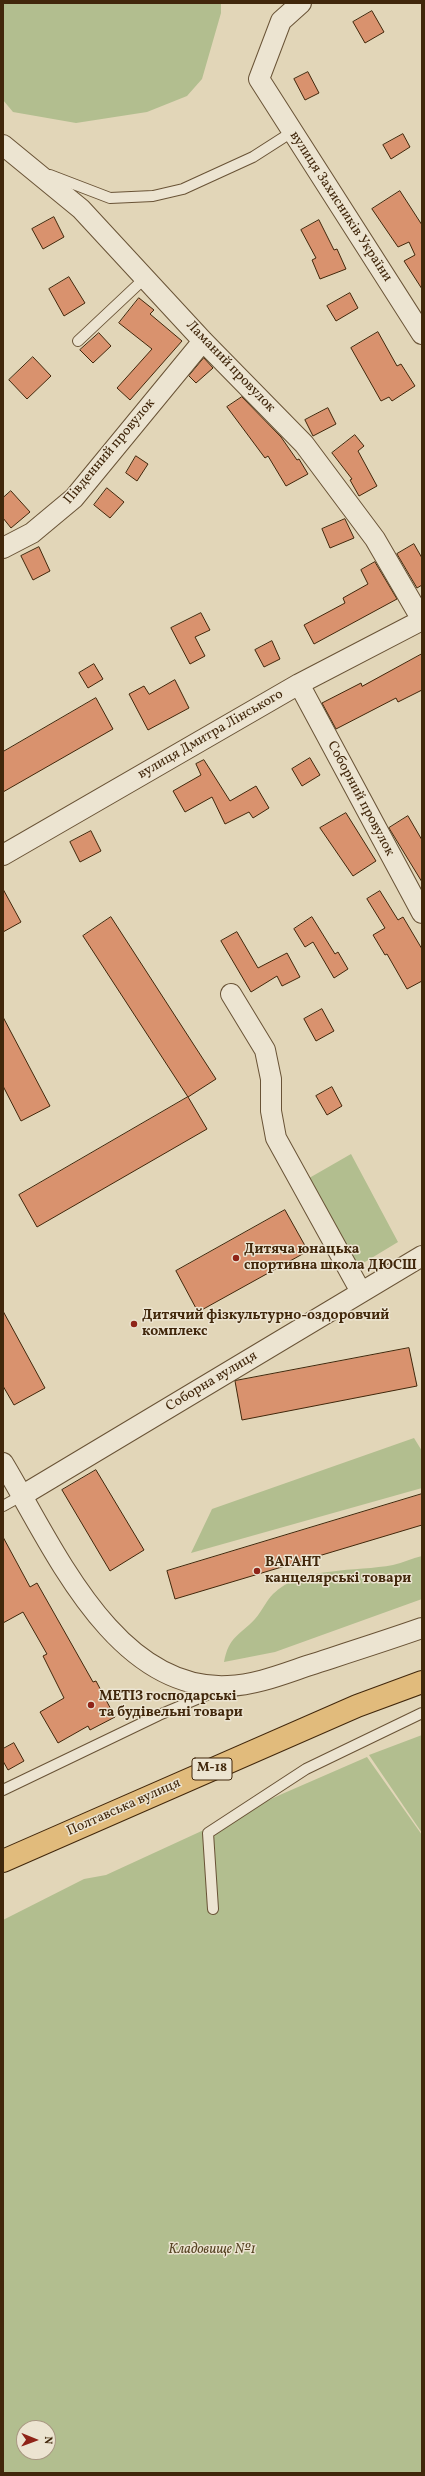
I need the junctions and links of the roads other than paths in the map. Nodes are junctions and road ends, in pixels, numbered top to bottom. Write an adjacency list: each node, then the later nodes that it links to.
1 (301, 3): 2 (street, вулиця Захисників України)
2 (292, 132): 4 (lane); 6 (street, вулиця Захисників України)
3 (3, 145): 4 (street, Ламаний провулок)
4 (33, 168): 5 (street, Ламаний провулок)
5 (145, 278): 7 (lane); 8 (street, Ламаний провулок)
6 (422, 334)
7 (78, 341)
8 (203, 341): 9 (street, Південний провулок); 10 (street, Ламаний провулок)
9 (3, 548)
10 (422, 620): 11 (street, вулиця Дмитра Лінського)
11 (299, 684): 12 (street, вулиця Дмитра Лінського); 13 (street, Соборний провулок)
12 (3, 855)
13 (422, 913)
14 (231, 994): 16 (street)
15 (422, 1256): 16 (street, Соборна вулиця)
16 (361, 1292): 18 (street, Соборна вулиця)
17 (3, 1463): 18 (street)
18 (23, 1496): 19 (lane); 22 (street)
19 (3, 1506)
20 (422, 1628): 22 (street)
21 (422, 1682): 25 (highway, Полтавська вулиця / М-18)
22 (227, 1686): 24 (lane)
23 (422, 1713): 26 (lane)
24 (3, 1790)
25 (3, 1861)
26 (214, 1909)

